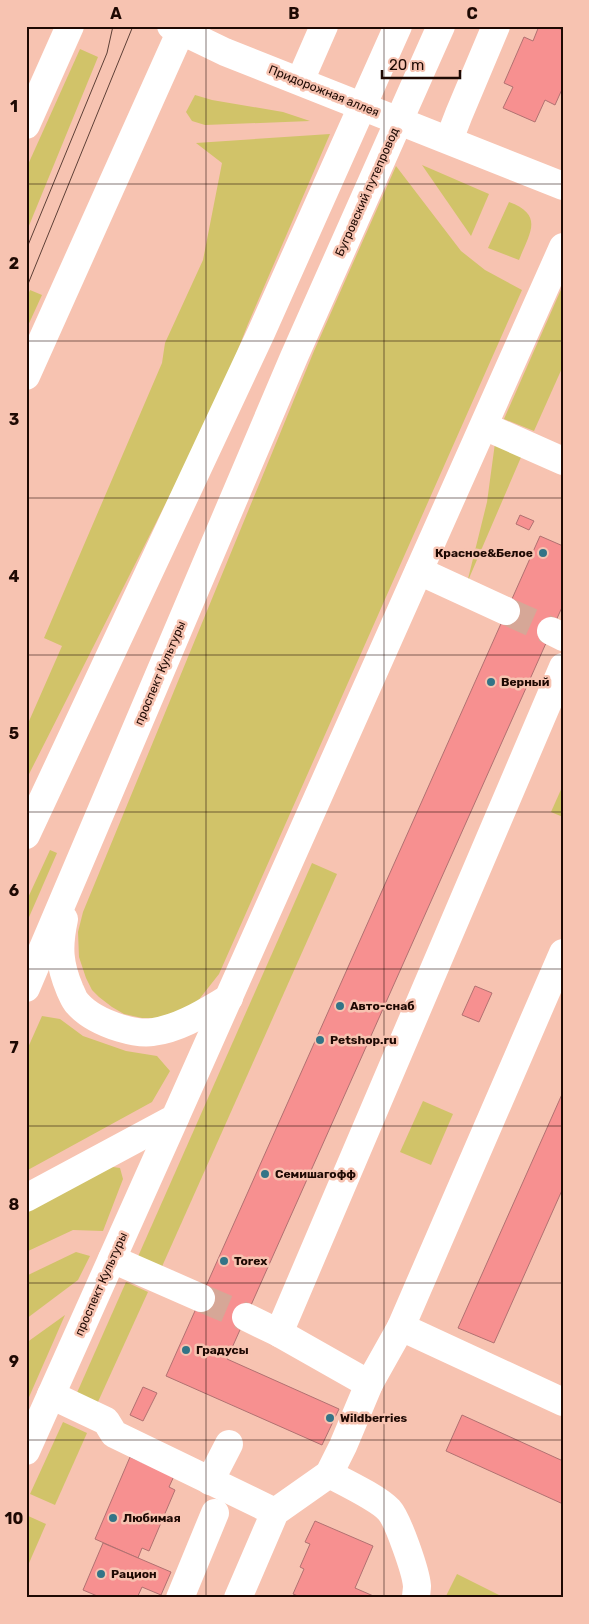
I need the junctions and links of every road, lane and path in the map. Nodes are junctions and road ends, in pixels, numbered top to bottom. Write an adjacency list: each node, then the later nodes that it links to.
1 (70, 26): 8 (main road)
2 (324, 26): 7 (main road)
3 (398, 26): 19 (main road)
4 (441, 26): 12 (main road, Бугровский путепровод)
5 (496, 26): 9 (main road)
6 (178, 28): 7 (main road, Придорожная аллея); 13 (main road)
7 (300, 81): 9 (main road, Придорожная аллея)
8 (26, 125)
9 (449, 140): 10 (main road, Придорожная аллея)
10 (563, 186)
11 (563, 247): 14 (main road, проспект Культуры)
12 (294, 357): 20 (main road, проспект Культуры)
13 (26, 376)
14 (484, 426): 15 (main road); 16 (main road, проспект Культуры)
15 (563, 461)
16 (419, 571): 17 (main road); 23 (main road, проспект Культуры)
17 (506, 611)
18 (563, 667): 30 (main road)
19 (26, 835)
20 (74, 876): 22 (main road, проспект Культуры); 23 (main road)
21 (563, 953): 29 (main road)
22 (26, 988)
23 (229, 998): 24 (main road, проспект Культуры)
24 (175, 1118): 25 (main road); 26 (main road, проспект Культуры)
25 (26, 1198)
26 (112, 1259): 27 (main road); 32 (main road, проспект Культуры)
27 (201, 1298)
28 (246, 1317): 30 (main road)
29 (401, 1327): 31 (main road); 33 (main road)
30 (279, 1333): 31 (main road)
31 (369, 1384): 36 (main road)
32 (51, 1395): 35 (main road, проспект Культуры); 37 (main road)
33 (563, 1402)
34 (229, 1444): 37 (main road)
35 (26, 1451)
36 (329, 1474): 38 (main road); 42 (main road)
37 (210, 1481): 38 (main road)
38 (275, 1512): 41 (main road)
39 (215, 1513): 40 (main road)
40 (180, 1598)
41 (238, 1598)
42 (416, 1598)

